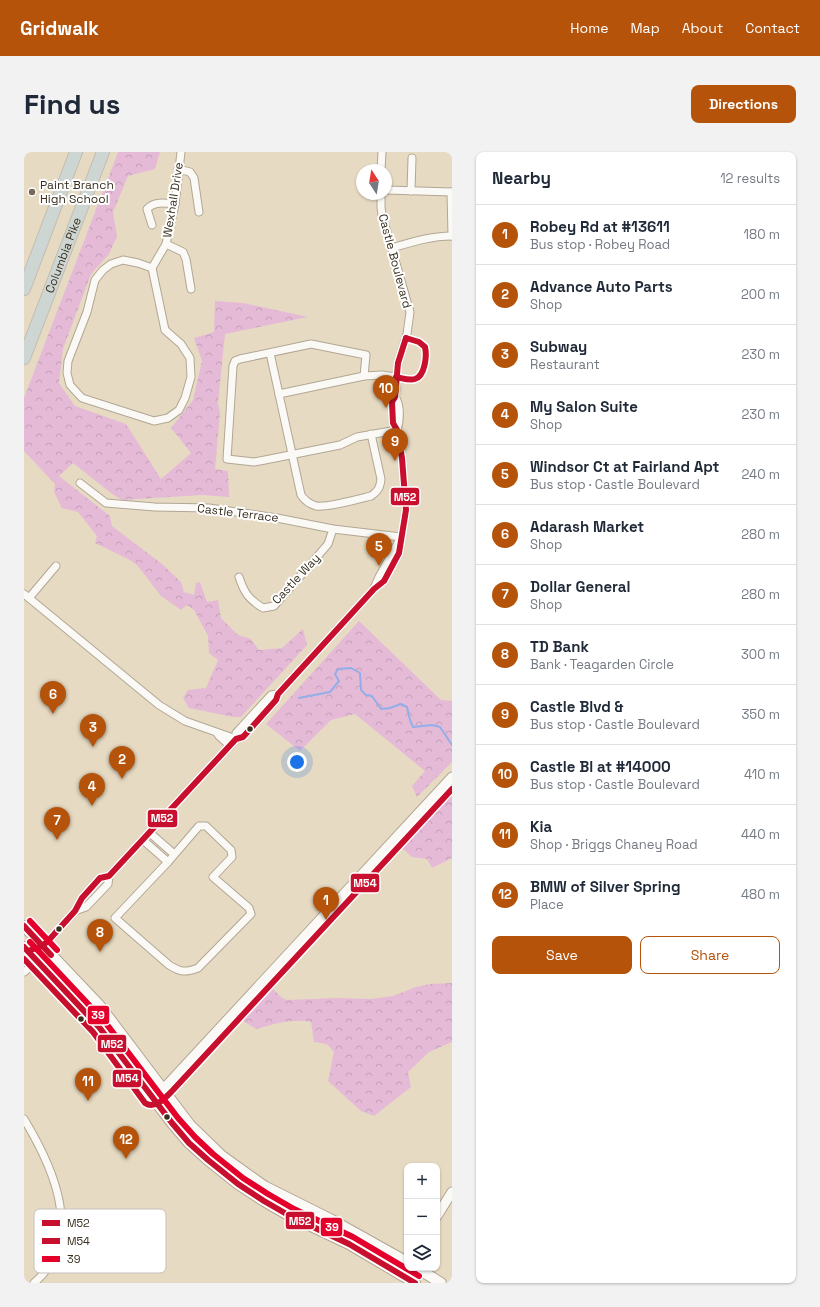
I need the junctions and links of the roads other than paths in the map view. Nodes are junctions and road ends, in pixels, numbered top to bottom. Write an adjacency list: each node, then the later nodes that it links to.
1 (76, 152): 19 (highway)
2 (103, 152): 22 (highway, Columbia Pike)
3 (181, 152): 7 (street, Wexhall Drive)
4 (382, 152): 6 (street)
5 (412, 158): 9 (street)
6 (381, 164)
7 (178, 169): 12 (street, Wexhall Drive); 13 (street)
8 (392, 190): 9 (street)
9 (410, 191): 10 (street)
10 (451, 192): 15 (street)
11 (381, 200): 17 (street, Castle Boulevard)
12 (175, 204): 14 (street); 16 (street, Wexhall Drive)
13 (199, 212)
14 (152, 225)
15 (452, 236): 17 (street)
16 (166, 244): 18 (street, Wexhall Drive); 20 (street)
17 (392, 248): 24 (street, Castle Boulevard)
18 (152, 268): 18 (street)
19 (24, 289)
20 (191, 289)
21 (270, 353): 23 (street); 25 (street); 28 (street)
22 (24, 358)
23 (364, 376): 24 (street); 25 (street)
24 (396, 377): 26 (street, Castle Boulevard)
25 (279, 394): 28 (street)
26 (397, 430): 27 (street); 31 (street, Castle Boulevard)
27 (371, 434): 28 (street); 28 (street)
28 (293, 455)
29 (80, 483): 30 (street, Castle Terrace)
30 (333, 529): 31 (street, Castle Terrace); 33 (street, Castle Way)
31 (401, 537): 36 (street, Castle Boulevard)
32 (56, 566): 34 (street)
33 (239, 577)
34 (26, 596): 35 (street)
35 (216, 731): 36 (street); 37 (street)
36 (236, 739): 37 (street, Castle Boulevard)
37 (230, 746): 39 (street, Castle Boulevard)
38 (452, 777): 48 (street)
39 (150, 833): 40 (street, Castle Boulevard); 41 (street)
40 (143, 840): 42 (street); 44 (street, Castle Boulevard)
41 (174, 854): 42 (street); 42 (street)
42 (168, 862)
43 (24, 926): 44 (main road)
44 (42, 946): 45 (street); 46 (street); 48 (main road)
45 (25, 950): 46 (main road)
46 (37, 961): 47 (street); 49 (main road)
47 (24, 972)
48 (162, 1090): 49 (street); 54 (main road)
49 (151, 1098): 58 (main road)
50 (24, 1119): 52 (street)
51 (452, 1192): 53 (street)
52 (61, 1209)
53 (440, 1211)
54 (404, 1260)
55 (404, 1267): 58 (street)
56 (422, 1271): 61 (main road)
57 (45, 1273): 59 (street)
58 (400, 1273): 60 (main road)
59 (34, 1283)
60 (415, 1283)
61 (441, 1283)

